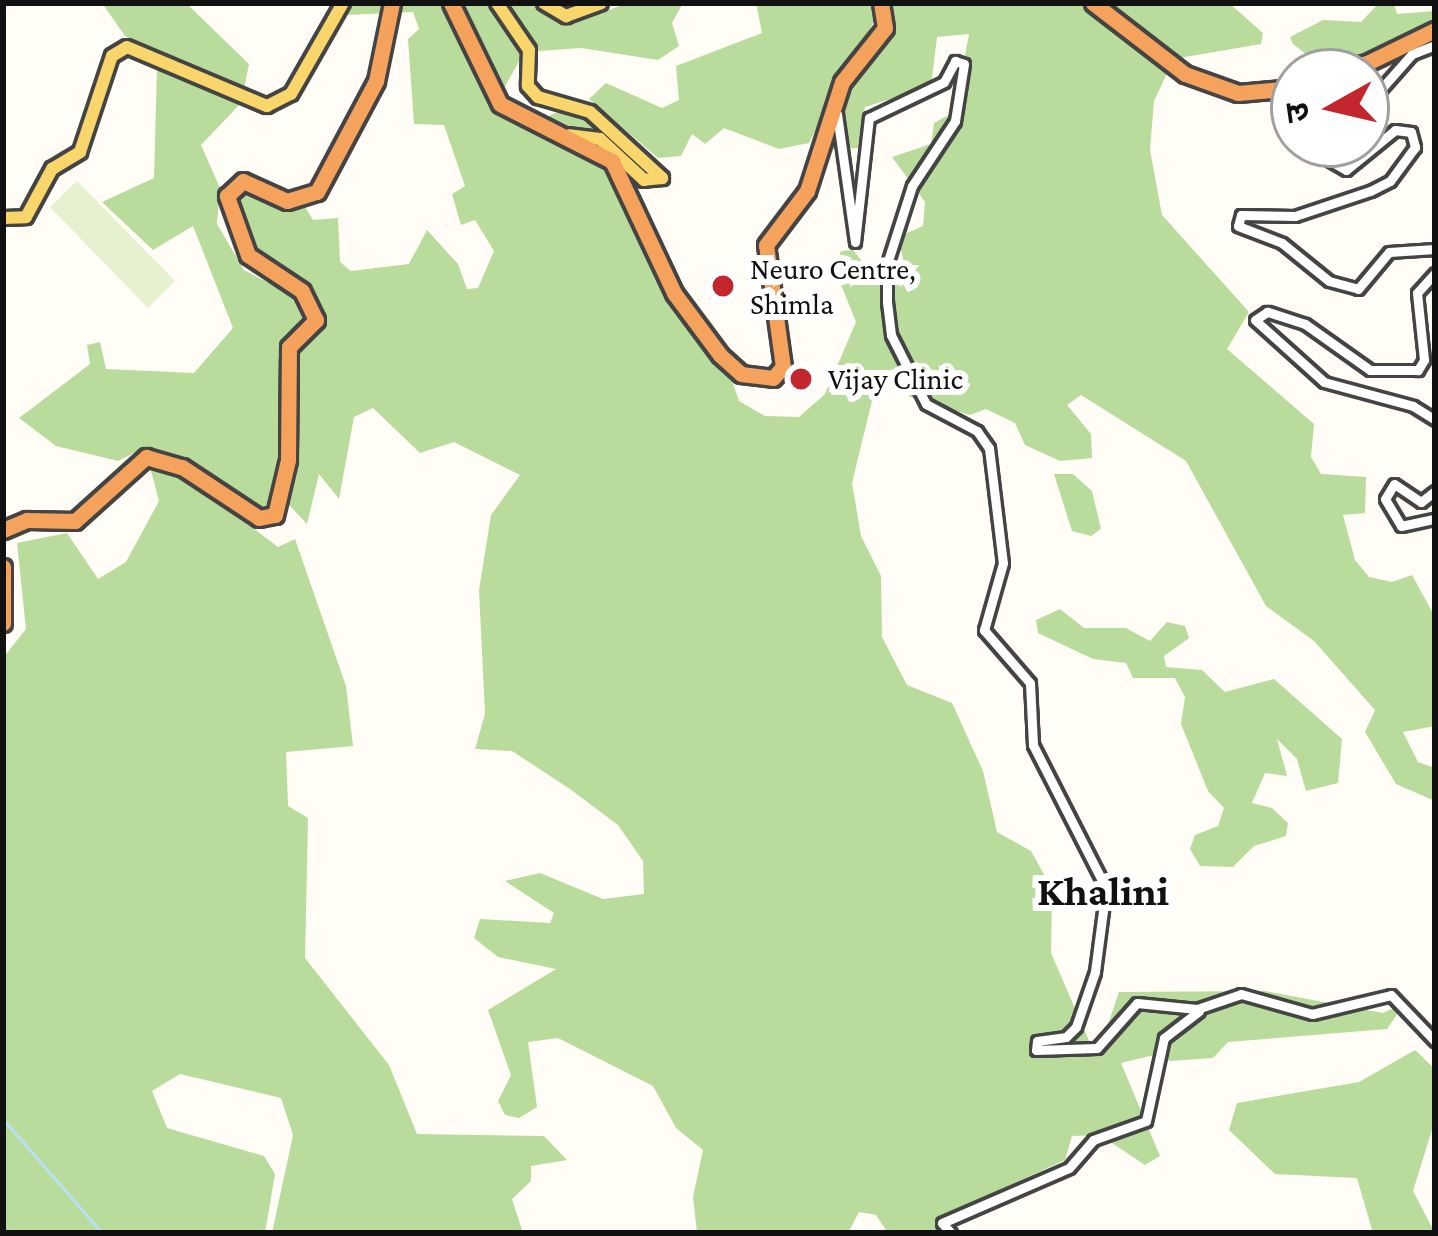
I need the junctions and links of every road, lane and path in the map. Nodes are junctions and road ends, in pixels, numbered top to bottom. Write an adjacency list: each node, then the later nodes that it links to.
1 (343, 3): 17 (main road)
2 (392, 3): 23 (highway)
3 (451, 3): 16 (highway)
4 (497, 3): 16 (main road)
5 (544, 3): 6 (main road)
6 (601, 3)
7 (880, 3): 14 (highway)
8 (1094, 3): 13 (highway)
9 (1435, 30): 11 (highway)
10 (1435, 45): 12 (street)
11 (1390, 51)
12 (1390, 78)
13 (1270, 93)
14 (835, 97): 16 (highway); 26 (street)
15 (1390, 134): 18 (street)
16 (569, 135)
17 (3, 218)
18 (1435, 249)
19 (1435, 273): 20 (street)
20 (1435, 419)
21 (1435, 491): 22 (street)
22 (1435, 519)
23 (3, 530)
24 (3, 567): 25 (highway)
25 (3, 623)
26 (1203, 1008): 27 (street); 28 (street)
27 (1435, 1041)
28 (951, 1233)

